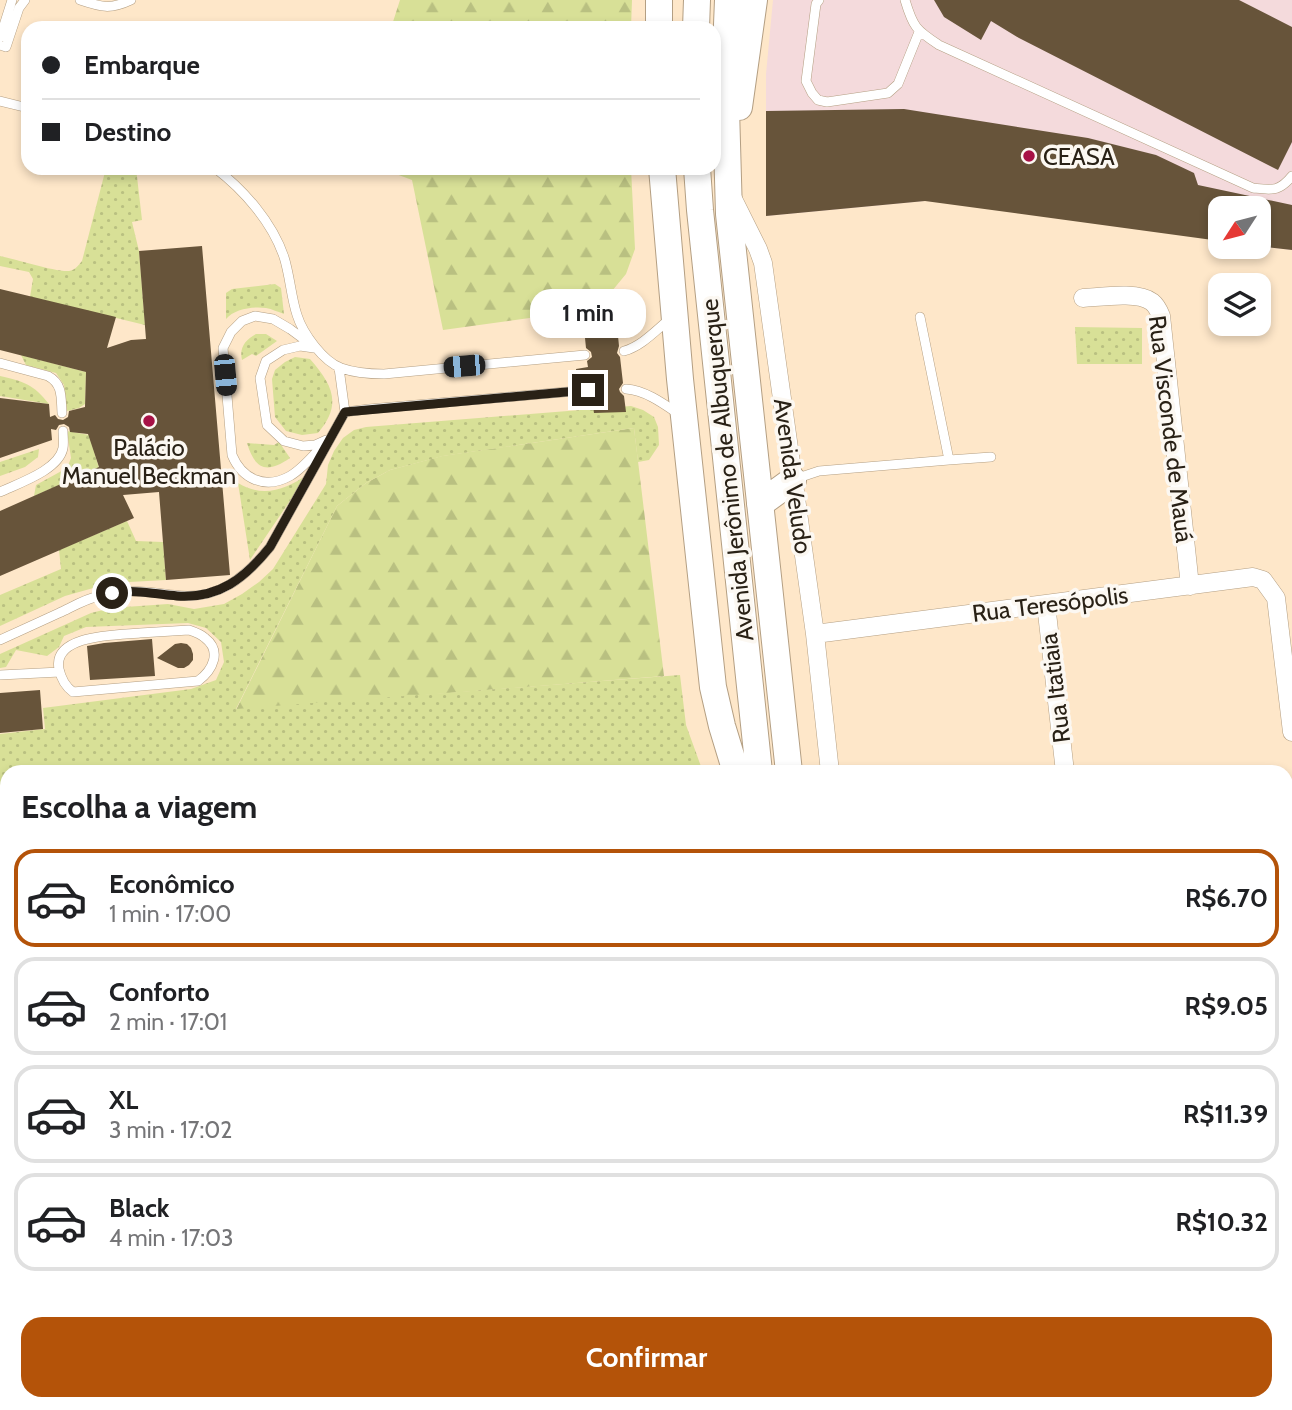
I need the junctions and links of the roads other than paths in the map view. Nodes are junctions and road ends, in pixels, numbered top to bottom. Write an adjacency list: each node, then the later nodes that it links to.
1 (12, 0): 14 (lane)
2 (25, 0): 15 (lane)
3 (80, 0): 4 (lane)
4 (131, 0)
5 (659, 0): 11 (main road)
6 (697, 0): 12 (main road)
7 (729, 0): 22 (main road, Avenida Jerônimo de Albuquerque)
8 (754, 0): 22 (main road, Avenida Jerônimo de Albuquerque)
9 (819, 0): 13 (lane)
10 (905, 0): 13 (lane)
11 (659, 21)
12 (696, 21)
13 (919, 32): 21 (lane)
14 (0, 38)
15 (0, 45)
16 (0, 101): 17 (lane)
17 (21, 106)
18 (224, 175): 26 (lane)
19 (663, 175): 24 (main road)
20 (698, 175): 51 (main road, Avenida Jerônimo de Albuquerque)
21 (1292, 176)
22 (727, 188): 40 (street, Avenida Veludo); 42 (main road, Avenida Jerônimo de Albuquerque)
23 (1083, 298): 43 (street, Rua Visconde de Mauá)
24 (675, 315): 27 (lane); 35 (main road)
25 (920, 317): 39 (lane)
26 (316, 349): 30 (lane); 37 (lane); 37 (lane)
27 (624, 351)
28 (585, 355): 30 (lane)
29 (0, 363): 34 (lane)
30 (339, 368): 33 (lane)
31 (626, 389): 35 (lane)
32 (588, 390): 33 (lane)
33 (345, 412): 37 (lane)
34 (62, 413)
35 (685, 419): 50 (main road)
36 (63, 431): 41 (lane)
37 (330, 438): 46 (lane)
38 (991, 457): 39 (lane)
39 (949, 460): 40 (lane)
40 (793, 480): 42 (main road); 45 (street, Avenida Veludo)
41 (0, 492)
42 (760, 504): 52 (main road, Avenida Jerônimo de Albuquerque)
43 (1190, 586): 44 (street, Rua Teresópolis); 49 (street, Rua Teresópolis)
44 (1046, 604): 45 (street, Rua Teresópolis); 54 (street, Rua Itatiaia)
45 (815, 634): 53 (street, Avenida Veludo)
46 (0, 640)
47 (60, 672): 47 (lane); 48 (lane)
48 (0, 676)
49 (1292, 732)
50 (736, 765)
51 (758, 765)
52 (784, 765)
53 (829, 765)
54 (1064, 765)

